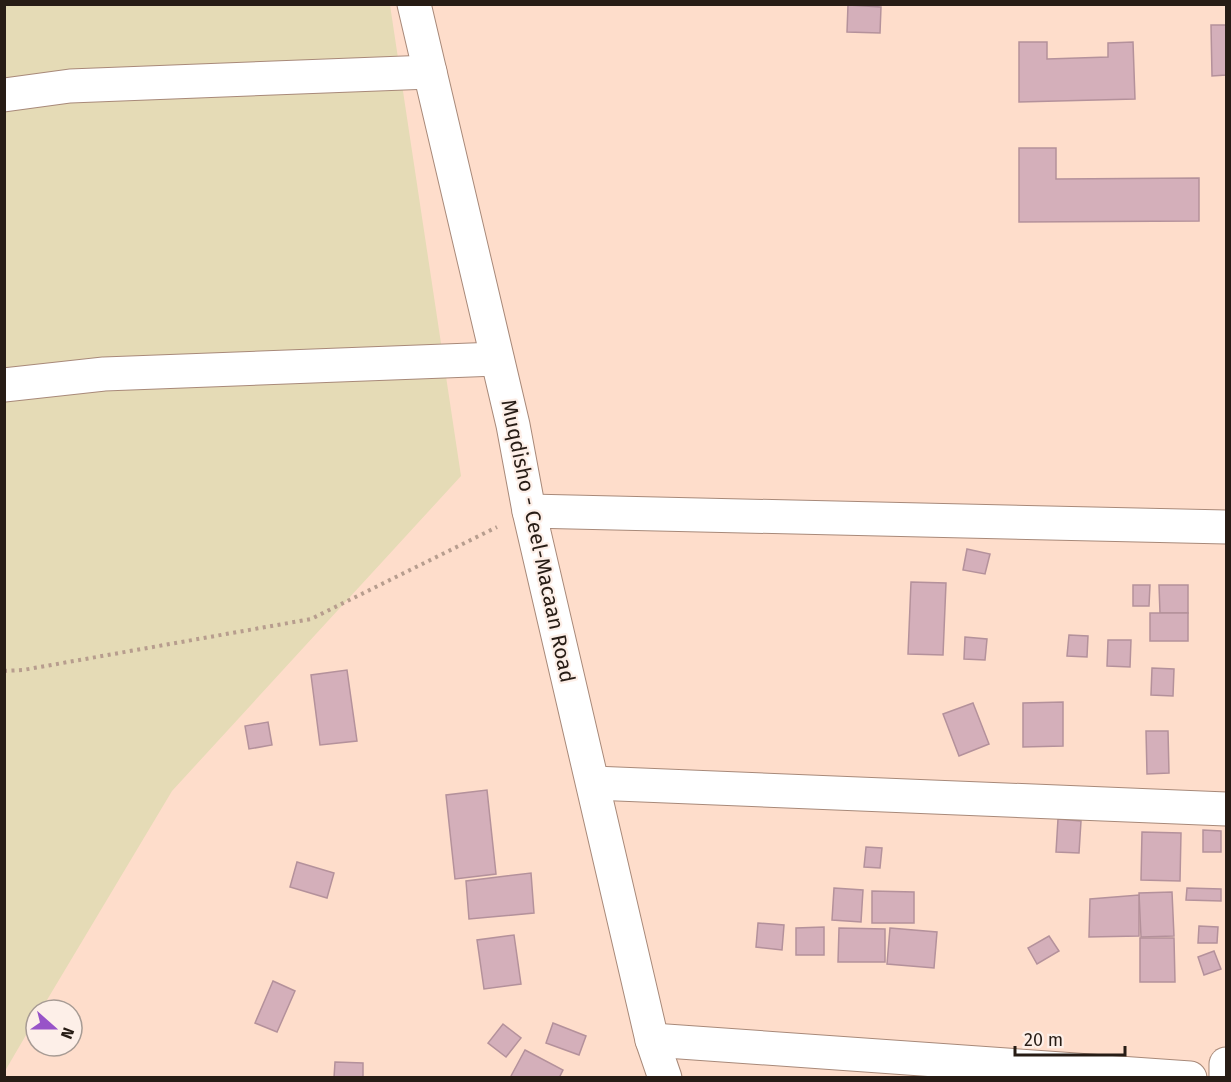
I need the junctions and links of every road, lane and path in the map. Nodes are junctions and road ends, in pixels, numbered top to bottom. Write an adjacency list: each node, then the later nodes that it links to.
1 (414, 4): 2 (street, Muqdisho - Ceel-Macaan Road)
2 (430, 72): 3 (street); 4 (street, Muqdisho - Ceel-Macaan Road)
3 (4, 94)
4 (497, 359): 5 (street); 6 (street, Muqdisho - Ceel-Macaan Road)
5 (4, 385)
6 (530, 511): 7 (street); 8 (path); 9 (street, Muqdisho - Ceel-Macaan Road)
7 (1227, 527)
8 (4, 671)
9 (593, 783): 10 (street); 11 (street, Muqdisho - Ceel-Macaan Road)
10 (1227, 809)
11 (652, 1040): 13 (street, Muqdisho - Ceel-Macaan Road); 14 (street)
12 (1227, 1064): 15 (street)
13 (665, 1077)
14 (1190, 1077)
15 (1226, 1077)

